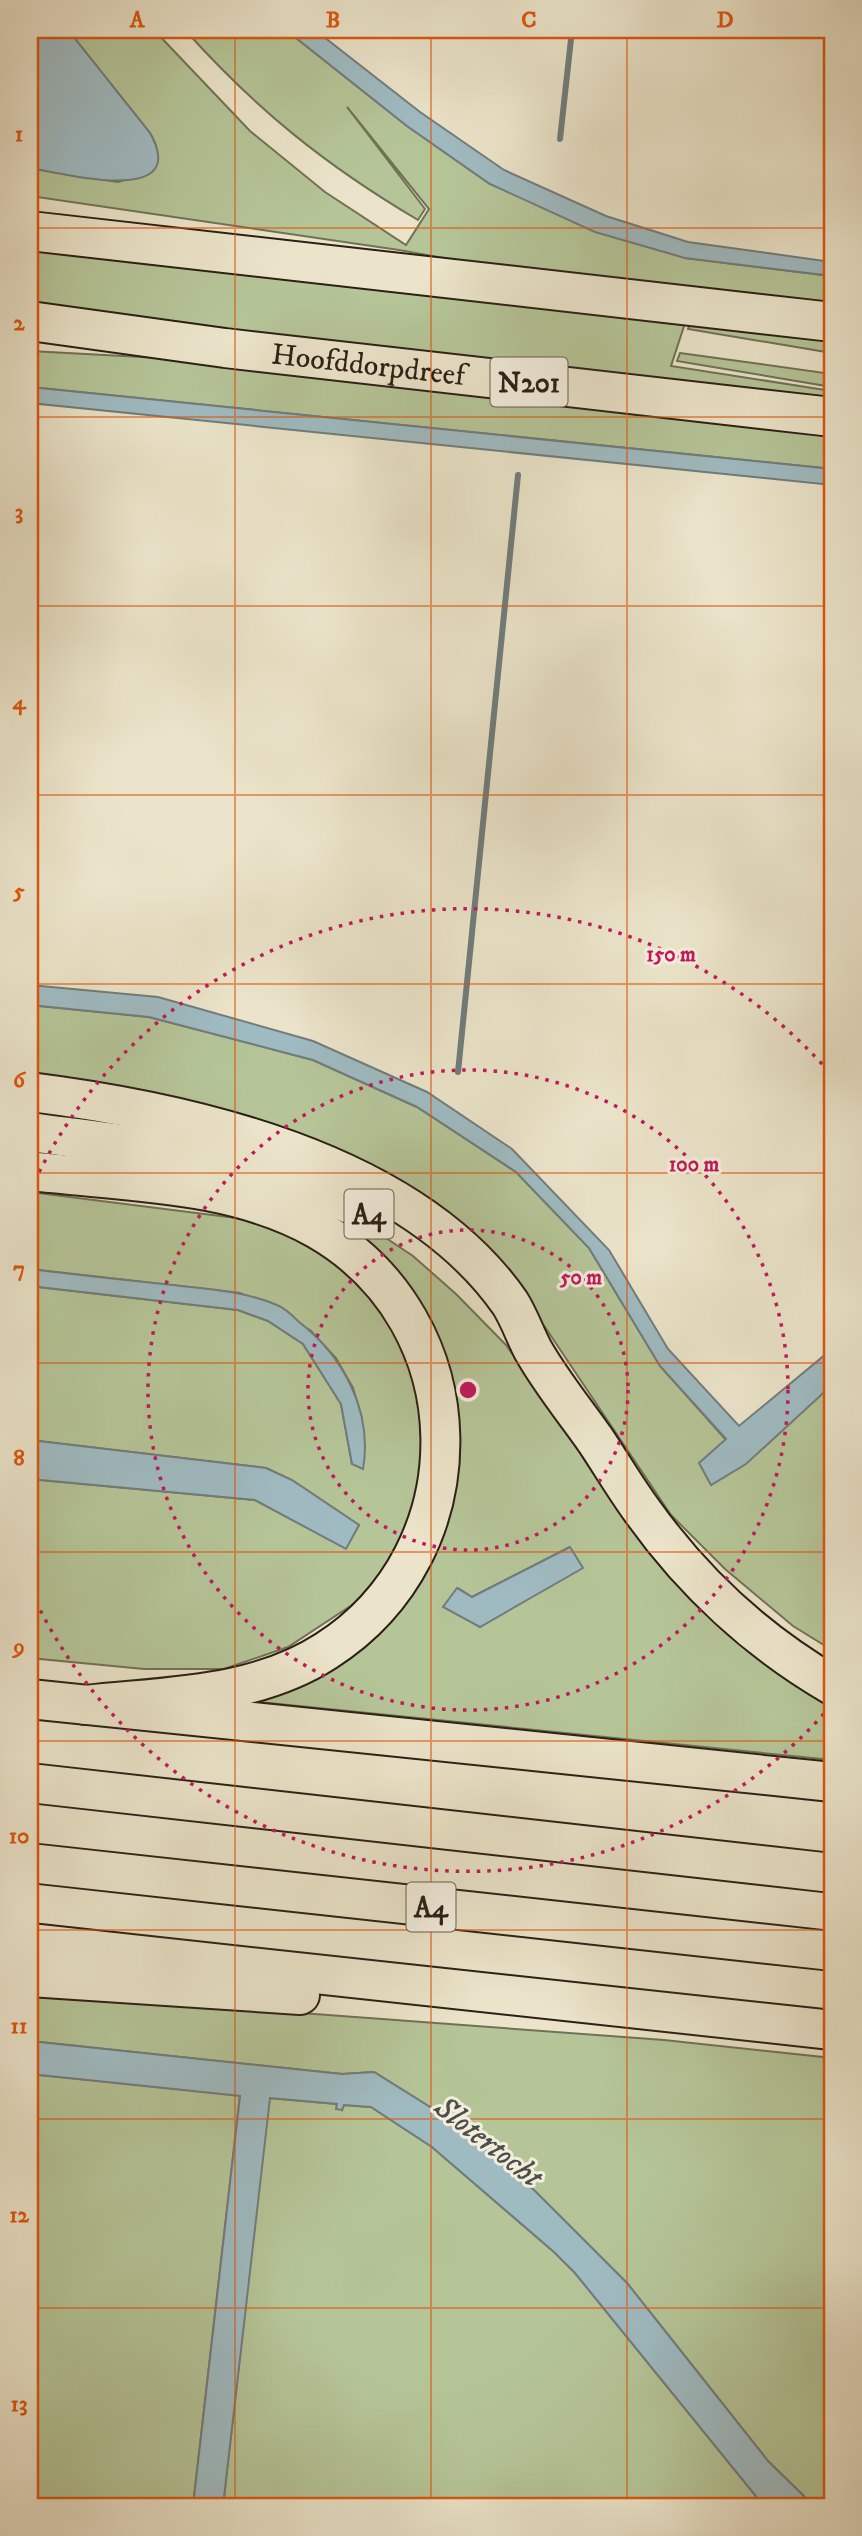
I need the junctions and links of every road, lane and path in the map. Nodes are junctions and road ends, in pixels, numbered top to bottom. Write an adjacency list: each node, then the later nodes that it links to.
1 (30, 214): 3 (highway)
2 (30, 231): 3 (highway)
3 (115, 241): 5 (highway)
4 (30, 321): 7 (highway, Hoofddorpdreef / N201)
5 (832, 322)
6 (30, 343): 7 (highway)
7 (225, 348): 8 (highway, Hoofddorpdreef / N201)
8 (832, 417)
9 (30, 1092): 12 (highway, A4)
10 (30, 1132): 12 (highway, A4)
11 (30, 1171): 15 (highway, A4)
12 (534, 1351): 13 (highway, A4)
13 (832, 1685)
14 (30, 1699): 15 (highway, A4)
15 (86, 1705): 16 (highway, A4)
16 (832, 1782)
17 (30, 1783): 19 (highway)
18 (30, 1863): 21 (highway, A4)
19 (832, 1873)
20 (30, 1943): 23 (highway)
21 (832, 1951)
22 (30, 1977): 23 (highway)
23 (659, 2011): 24 (highway)
24 (832, 2030)

